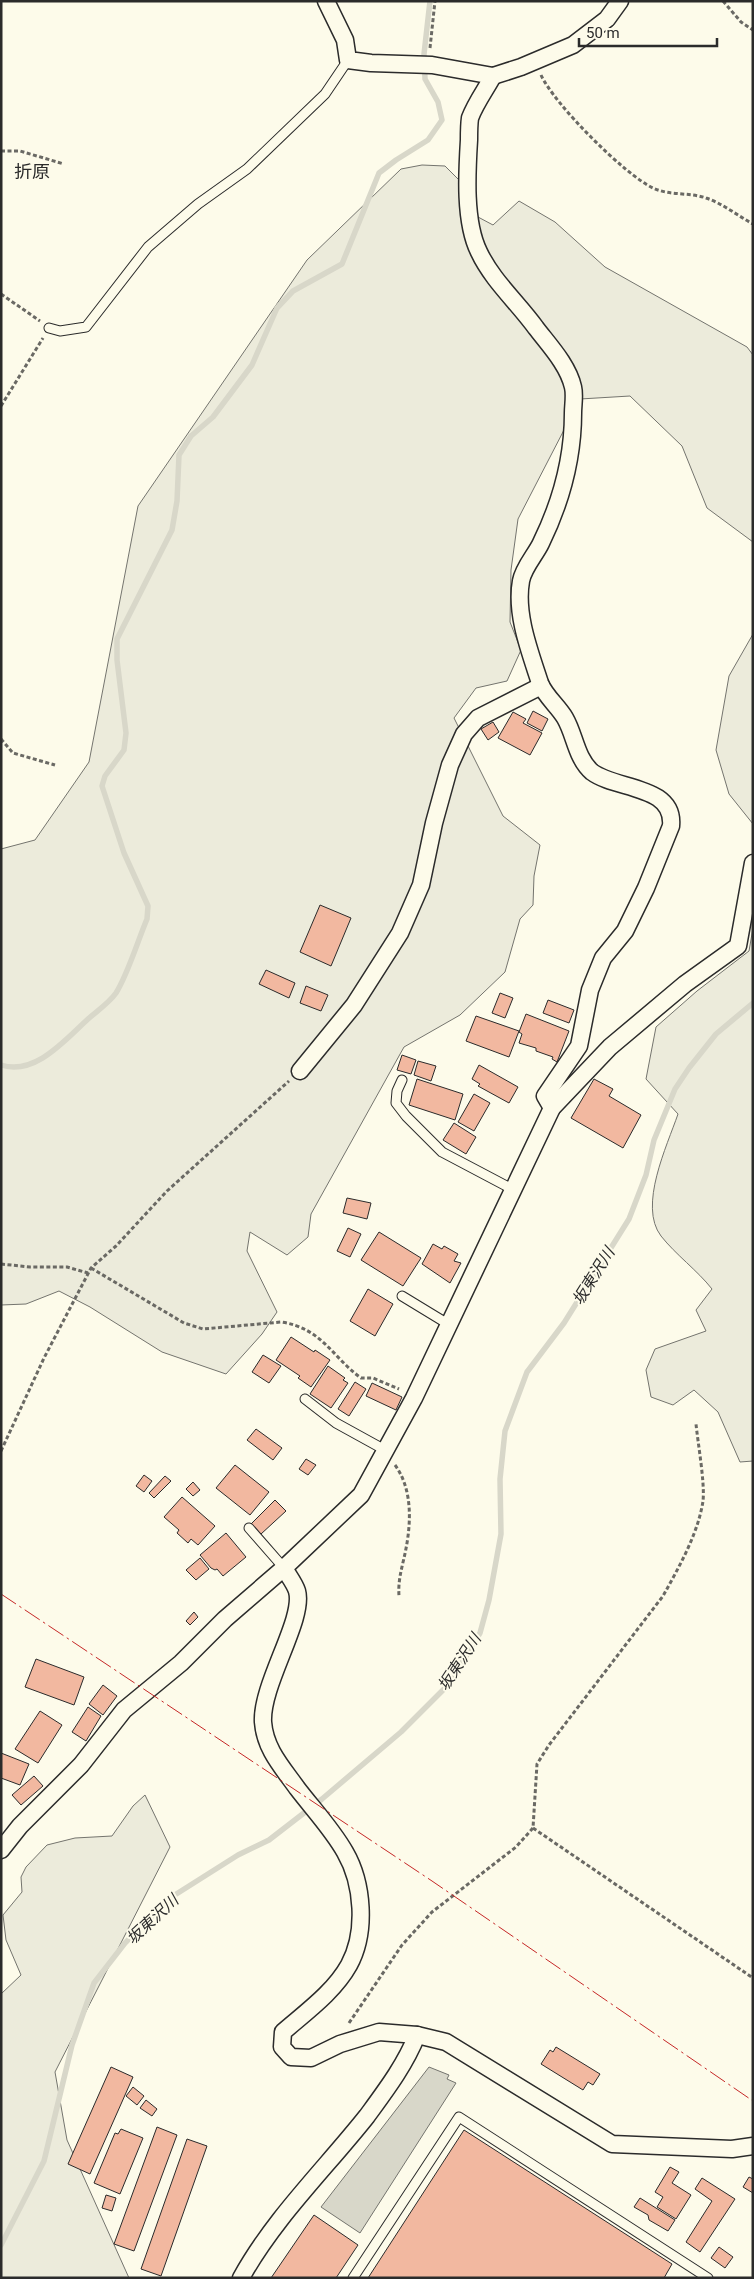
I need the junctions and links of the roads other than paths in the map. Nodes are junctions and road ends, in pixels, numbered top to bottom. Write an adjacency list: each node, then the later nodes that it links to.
1 (326, 1): 3 (street)
2 (620, 1): 4 (street)
3 (348, 60): 4 (street); 5 (lane)
4 (493, 76): 6 (street)
5 (49, 328)
6 (541, 686): 8 (street); 10 (street)
7 (753, 863): 10 (street)
8 (300, 1070)
9 (402, 1080): 11 (lane)
10 (552, 1108): 11 (street)
11 (512, 1190): 13 (street)
12 (402, 1296): 13 (lane)
13 (448, 1324): 15 (street)
14 (305, 1399): 15 (lane)
15 (385, 1450): 17 (street)
16 (249, 1528): 17 (lane)
17 (284, 1568): 18 (street); 19 (street)
18 (1, 1850)
19 (417, 2035): 20 (street); 21 (street)
20 (753, 2146)
21 (241, 2278)
22 (353, 2278): 23 (lane)
23 (708, 2278)

